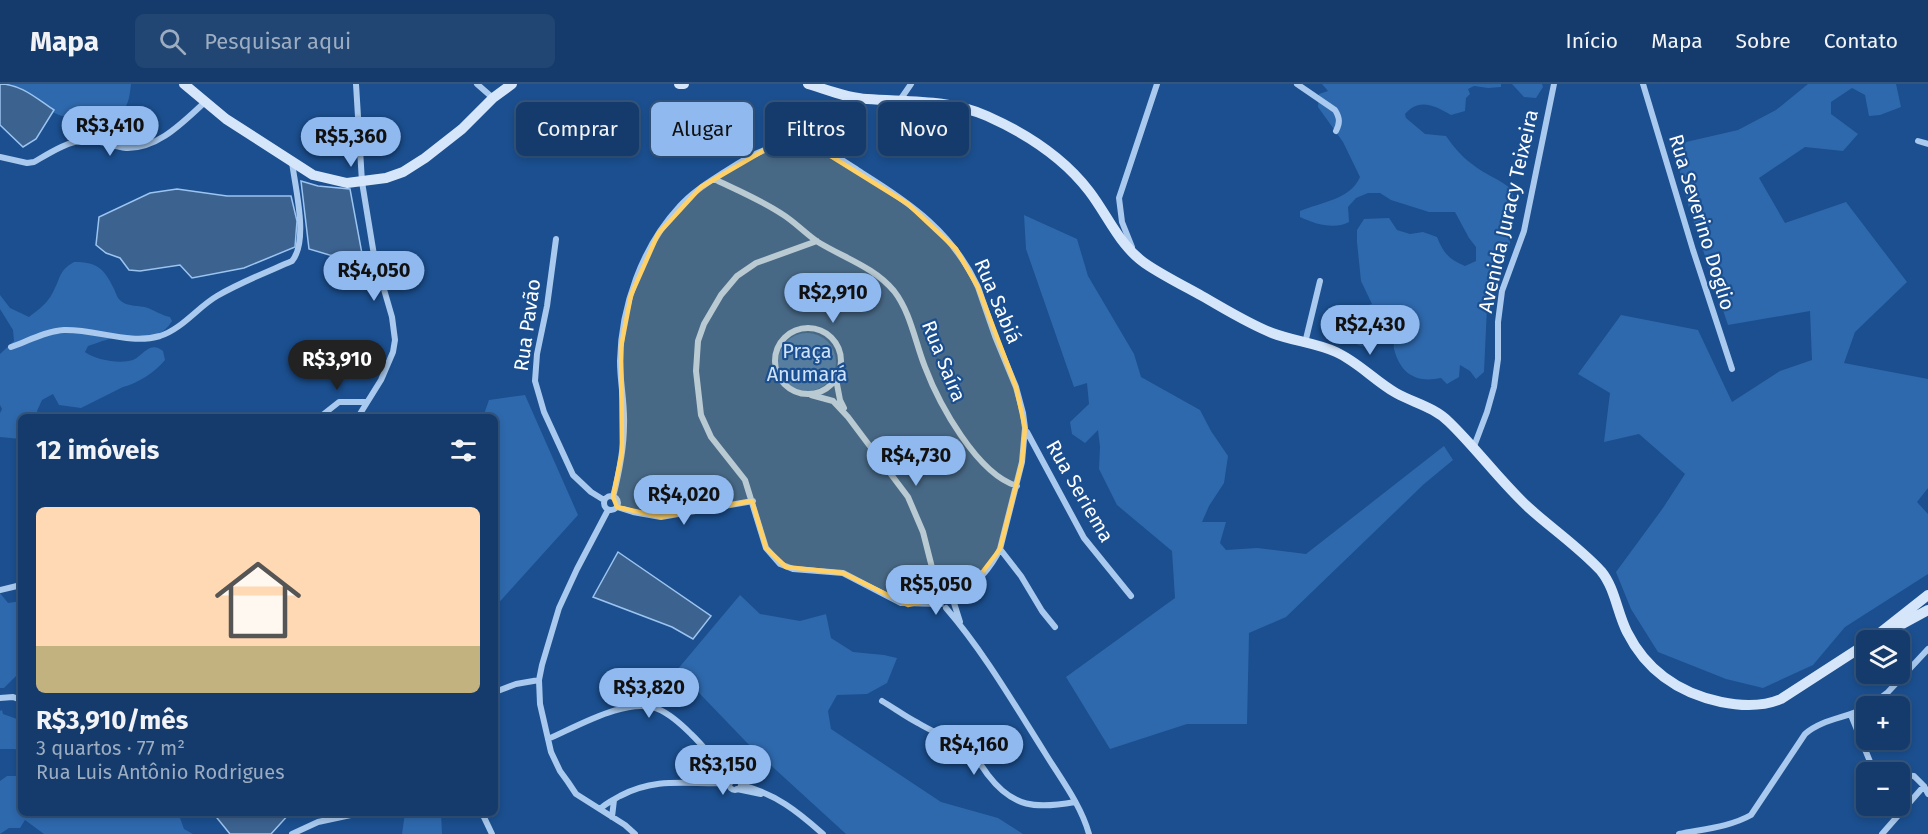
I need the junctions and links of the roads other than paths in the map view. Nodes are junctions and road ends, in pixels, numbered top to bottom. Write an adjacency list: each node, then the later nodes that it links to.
1 (184, 84): 15 (main road)
2 (356, 84): 22 (street)
3 (477, 84): 13 (street)
4 (512, 84): 13 (main road)
5 (679, 84): 6 (main road)
6 (684, 84)
7 (808, 84): 14 (main road)
8 (911, 84): 14 (street)
9 (1158, 84): 25 (street)
10 (1297, 84): 16 (street)
11 (1554, 84): 37 (street, Avenida Juracy Teixeira)
12 (1643, 84): 29 (street, Rua Severino Doglio)
13 (492, 98): 22 (main road)
14 (900, 100): 25 (main road)
15 (205, 102): 19 (street); 20 (main road)
16 (1336, 131)
17 (1918, 141): 18 (street)
18 (1928, 144)
19 (1, 156)
20 (292, 162): 22 (main road); 28 (street)
21 (714, 178): 24 (street, Rua Saíra); 36 (street, Rua Sabiá); 39 (street, Rua Sabiá)
22 (362, 182): 32 (street)
23 (556, 239): 40 (street, Rua Pavão)
24 (817, 242): 38 (street, Rua Saíra); 41 (street)
25 (1135, 256): 27 (main road)
26 (1320, 281): 27 (street)
27 (1305, 343): 37 (main road)
28 (11, 347)
29 (1732, 369)
30 (836, 379): 31 (street); 31 (street); 35 (street)
31 (811, 394): 35 (street)
32 (366, 402): 33 (street); 34 (street)
33 (324, 414)
34 (360, 414)
35 (848, 417): 47 (street)
36 (1025, 428): 38 (street, Rua Sabiá); 50 (street, Rua Seriema)
37 (1473, 450): 60 (main road)
38 (1017, 486): 44 (street, Rua Sabiá)
39 (613, 497): 40 (street); 42 (street)
40 (604, 500): 43 (street)
41 (753, 501): 42 (street); 53 (street)
42 (617, 507): 43 (street)
43 (608, 510): 61 (street)
44 (1000, 549): 45 (street, Rua Sabiá); 46 (street)
45 (995, 561): 46 (street); 52 (street, Rua Sabiá)
46 (1012, 567): 56 (street)
47 (936, 581): 52 (street); 53 (street)
48 (18, 586): 49 (street)
49 (0, 591)
50 (1131, 596)
51 (1928, 596): 57 (main road)
52 (952, 598): 53 (street); 53 (street); 55 (street)
53 (942, 603): 55 (street)
54 (1928, 610): 58 (main road)
55 (961, 625): 76 (street)
56 (1055, 627)
57 (1885, 630)
58 (1890, 630)
59 (1928, 649): 63 (street)
60 (1856, 650)
61 (539, 680): 62 (street); 69 (street)
62 (498, 691)
63 (1883, 696)
64 (0, 698): 65 (street)
65 (18, 699)
66 (882, 701): 76 (street)
67 (1856, 713): 68 (street)
68 (1851, 715): 70 (street); 86 (street)
69 (548, 739): 72 (street); 77 (street)
70 (1870, 762)
71 (1910, 776): 73 (street)
72 (734, 785): 75 (street); 84 (street)
73 (1924, 786): 74 (street); 87 (street)
74 (1928, 794)
75 (614, 800): 77 (street); 80 (street)
76 (1075, 802): 85 (street)
77 (600, 808): 80 (street)
78 (346, 816): 81 (street)
79 (483, 816): 82 (street)
80 (612, 817): 83 (street)
81 (292, 834)
82 (492, 834)
83 (635, 834)
84 (823, 834)
85 (1089, 834)
86 (1679, 834)
87 (1882, 834)

